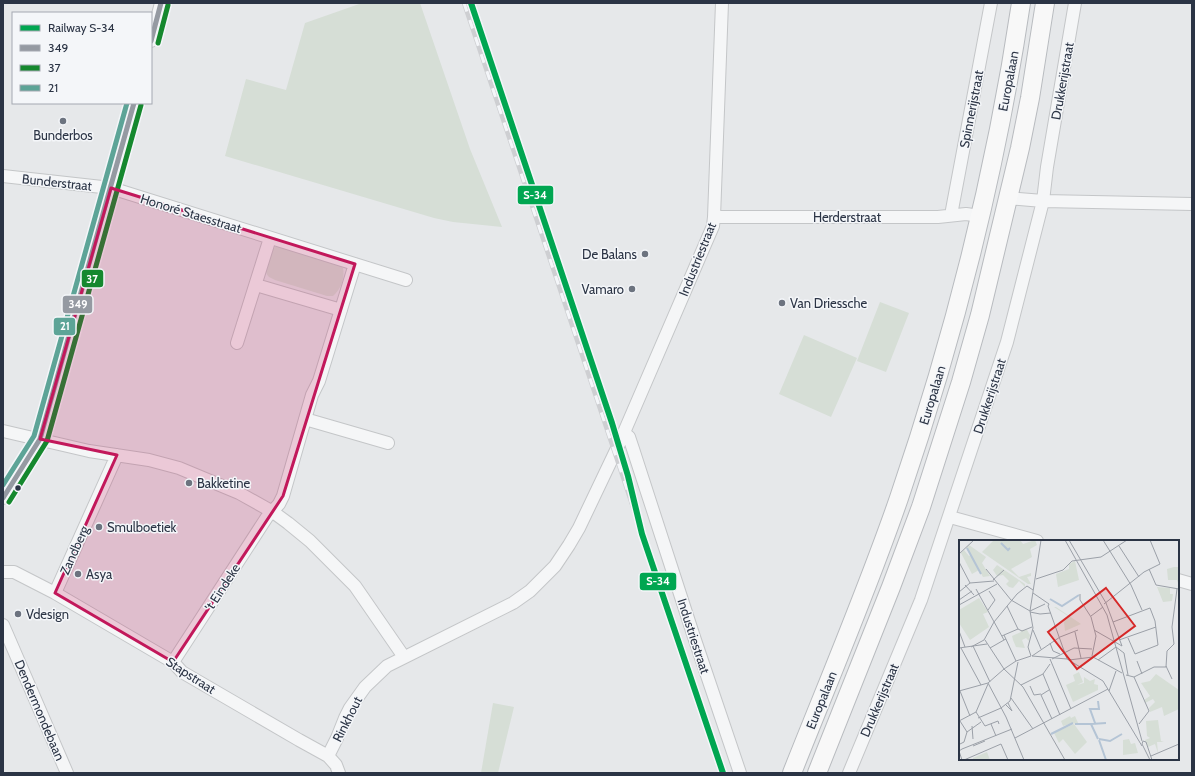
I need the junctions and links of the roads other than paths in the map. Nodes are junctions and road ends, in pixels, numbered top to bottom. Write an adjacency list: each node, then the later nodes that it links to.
1 (161, 3): 7 (street)
2 (722, 3): 16 (street, Industriestraat)
3 (991, 3): 14 (street, Spinnerijstraat)
4 (1021, 3): 15 (highway, Europalaan)
5 (1045, 3): 11 (highway, Europalaan)
6 (1075, 3): 12 (street, Drukkerijstraat)
7 (152, 37)
8 (134, 104): 10 (street)
9 (3, 176): 10 (street, Bunderstraat)
10 (111, 188): 17 (street, Honoré Staesstraat); 26 (street)
11 (1008, 198): 12 (street); 45 (highway, Europalaan)
12 (1043, 201): 13 (street); 31 (street, Drukkerijstraat)
13 (1192, 204)
14 (951, 215): 15 (street, Herderstraat); 16 (street, Herderstraat)
15 (980, 216): 44 (highway, Europalaan)
16 (714, 217): 25 (street, Industriestraat)
17 (270, 238): 18 (street, Honoré Staesstraat); 20 (street)
18 (355, 264): 19 (street, Honoré Staesstraat); 21 (street)
19 (406, 280)
20 (256, 285): 21 (street); 22 (street)
21 (341, 310): 23 (street, 't Eindeke)
22 (237, 343)
23 (305, 419): 27 (street); 30 (street, 't Eindeke)
24 (3, 431): 26 (street)
25 (624, 433): 38 (street, Industriestraat); 43 (street, Industriestraat)
26 (40, 439): 28 (street); 29 (street)
27 (388, 443)
28 (117, 455): 30 (street); 36 (street, Zandberg)
29 (3, 498)
30 (272, 512): 38 (street); 39 (street, 't Eindeke)
31 (950, 517): 32 (street); 46 (street, Drukkerijstraat)
32 (1033, 540)
33 (3, 572): 36 (street)
34 (1179, 580): 35 (street)
35 (1192, 584)
36 (55, 593): 39 (street, Stapstraat)
37 (3, 625): 41 (street, Dendermondebaan)
38 (404, 656): 40 (street, Rinkhout)
39 (173, 662): 40 (street, Stapstraat)
40 (328, 756): 42 (street, Rinkhout)
41 (67, 773)
42 (339, 773)
43 (740, 773)
44 (792, 773)
45 (817, 773)
46 (848, 773)

